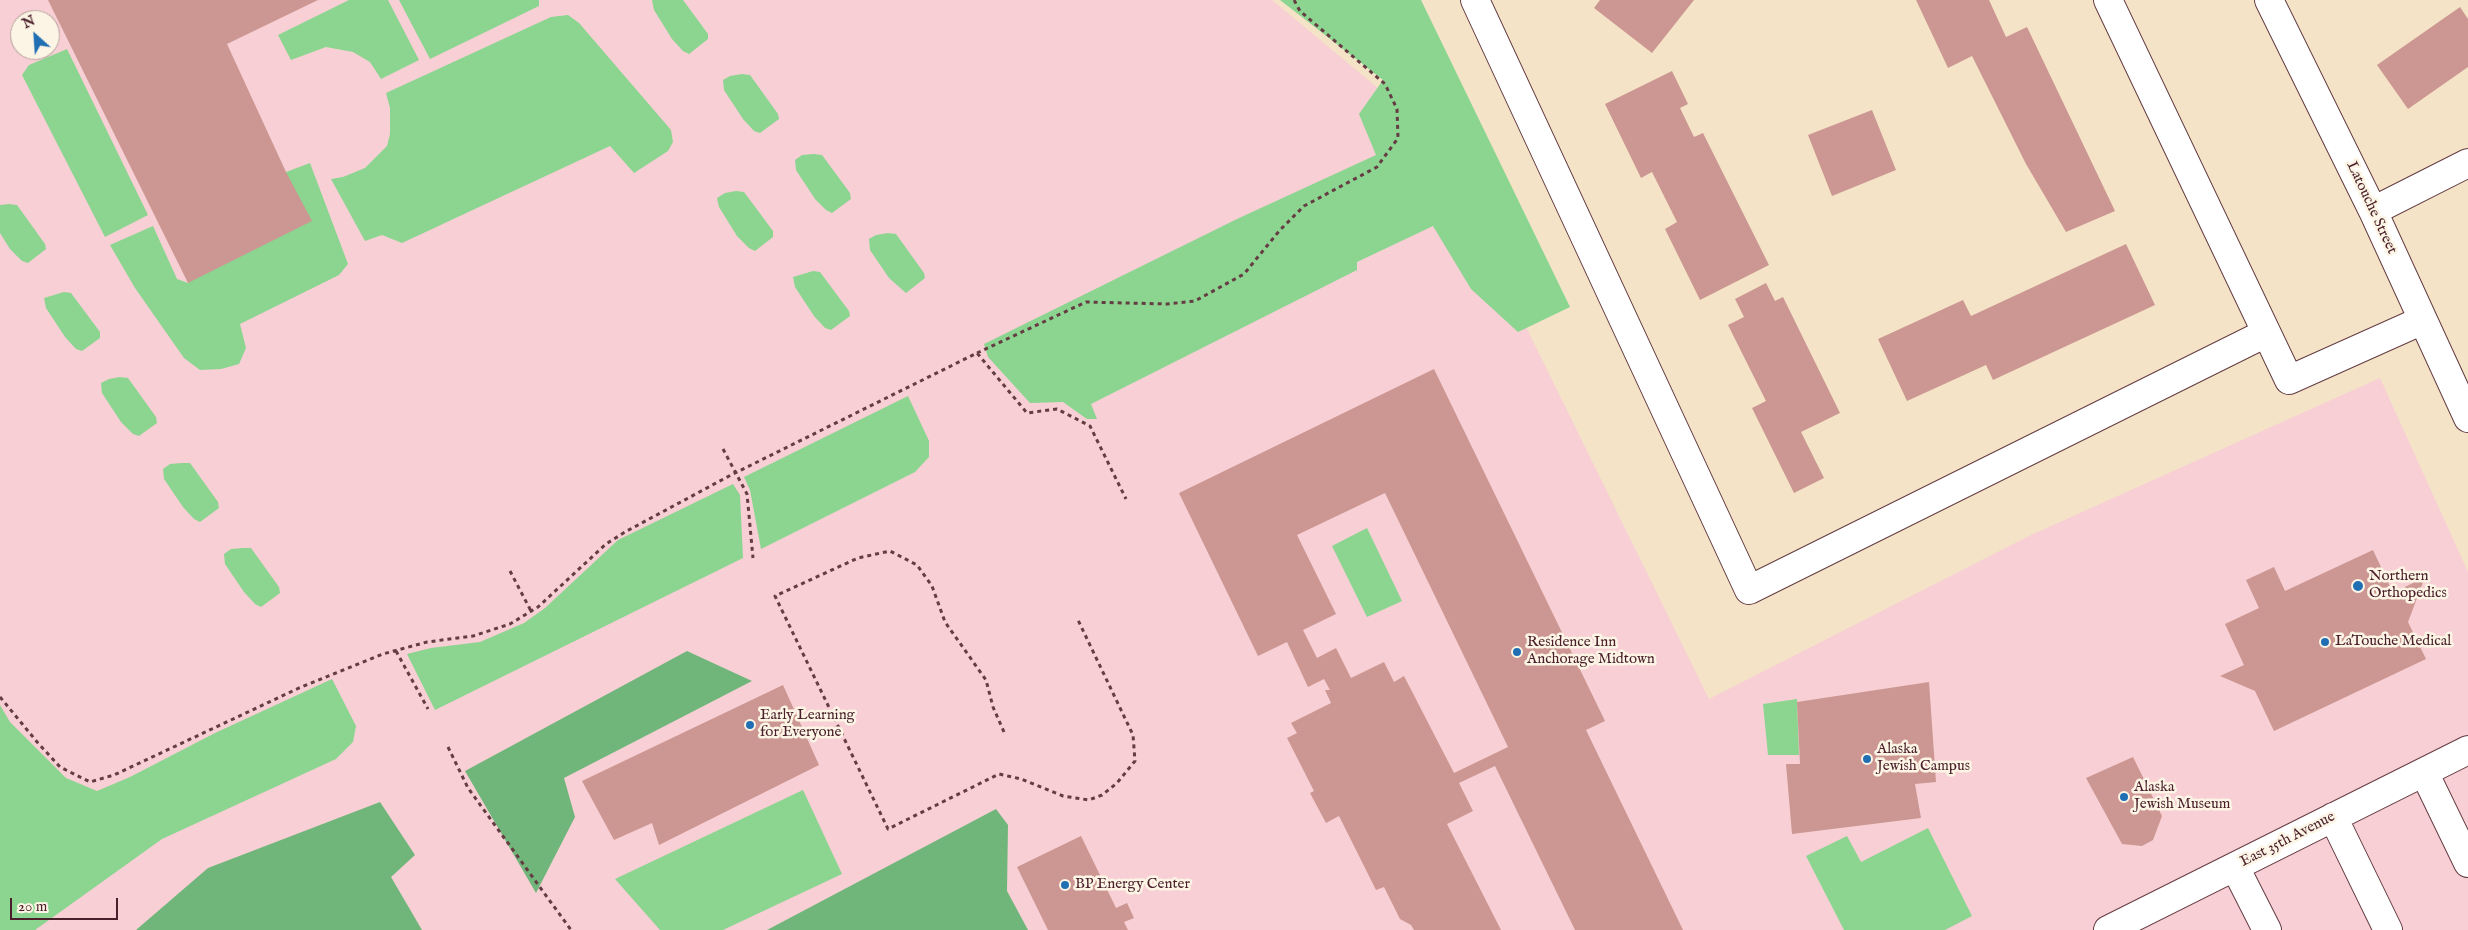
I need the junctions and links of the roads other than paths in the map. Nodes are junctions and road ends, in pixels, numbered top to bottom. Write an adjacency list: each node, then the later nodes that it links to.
1 (2108, 0): 7 (street)
2 (2269, 0): 5 (street, Latouche Street)
3 (1484, 5): 7 (street)
4 (2468, 163): 5 (street)
5 (2373, 211): 6 (street, Latouche Street)
6 (2423, 320): 7 (street); 8 (street, Latouche Street)
7 (2266, 333)
8 (2468, 418)
9 (2468, 750): 10 (street, East 35th Avenue)
10 (2424, 772): 11 (street, East 35th Avenue); 12 (street)
11 (2334, 817): 13 (street, East 35th Avenue); 16 (street)
12 (2468, 863)
13 (2235, 866): 14 (street, East 35th Avenue); 15 (street)
14 (2108, 930)
15 (2267, 930)
16 (2388, 930)

